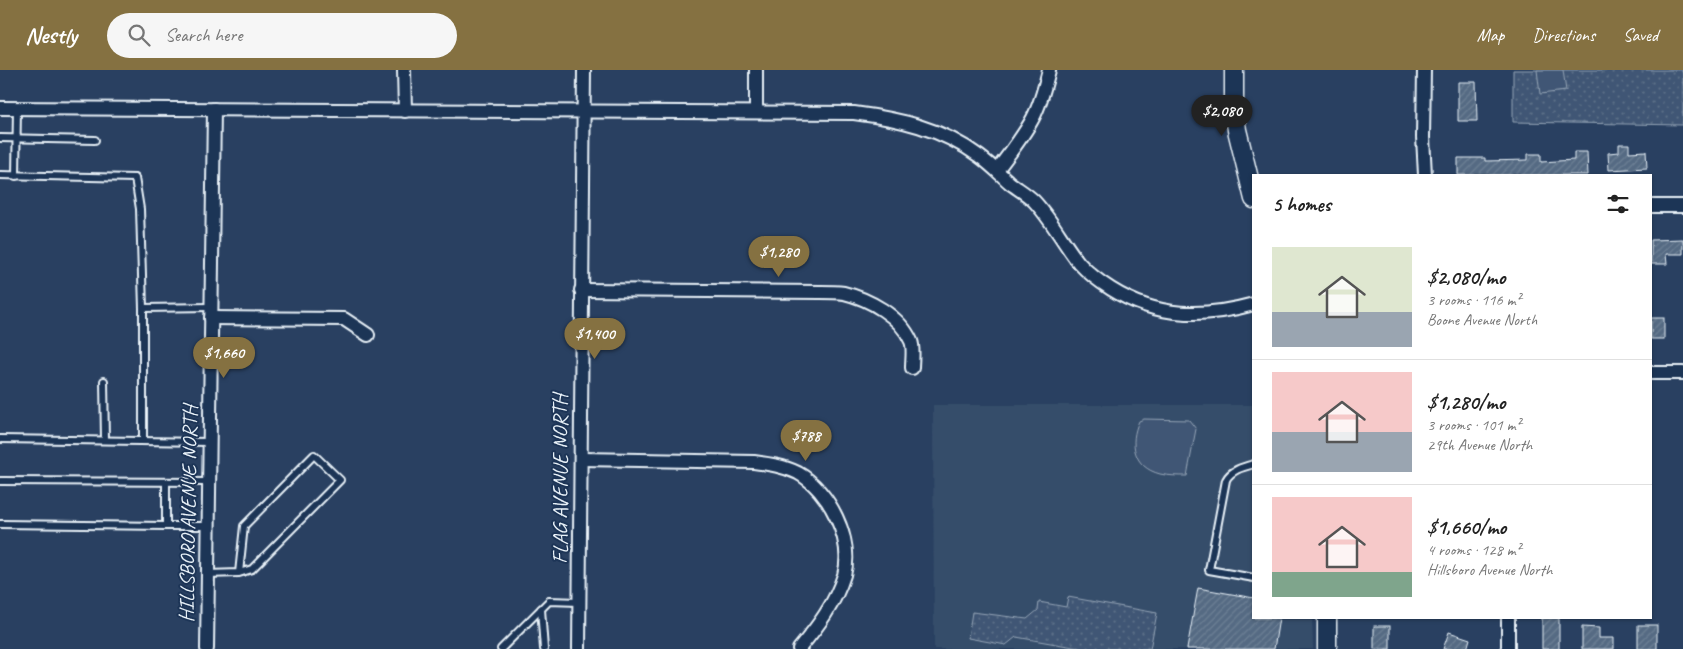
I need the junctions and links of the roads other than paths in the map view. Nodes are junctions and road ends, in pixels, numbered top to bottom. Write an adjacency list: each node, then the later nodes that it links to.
1 (404, 70): 10 (street)
2 (584, 70): 11 (street, FLAG AVENUE NORTH)
3 (756, 70): 12 (street)
4 (1049, 70): 16 (street)
5 (1234, 70): 20 (street)
6 (1424, 70): 17 (street)
7 (0, 108): 8 (street)
8 (17, 108): 9 (street); 14 (lane)
9 (214, 109): 10 (street); 26 (street, HILLSBORO AVENUE NORTH)
10 (405, 111): 11 (street)
11 (584, 112): 12 (street); 23 (street, FLAG AVENUE NORTH)
12 (756, 112): 16 (street)
13 (0, 138): 14 (lane)
14 (16, 138): 15 (lane); 19 (lane)
15 (95, 140)
16 (997, 170): 24 (street)
17 (1425, 174)
18 (0, 175): 19 (lane)
19 (16, 176): 25 (lane)
20 (1252, 191)
21 (1652, 206): 22 (street)
22 (1683, 206)
23 (581, 290): 28 (street); 36 (street, FLAG AVENUE NORTH)
24 (1252, 305)
25 (143, 308): 26 (lane); 34 (lane)
26 (211, 313): 27 (street); 35 (street, HILLSBORO AVENUE NORTH)
27 (368, 335)
28 (912, 368)
29 (1652, 373): 30 (street)
30 (1683, 374)
31 (104, 381): 33 (lane)
32 (0, 438): 33 (lane)
33 (105, 440): 34 (lane)
34 (143, 441): 35 (lane)
35 (209, 442): 40 (street, HILLSBORO AVENUE NORTH)
36 (581, 459): 47 (street, FLAG AVENUE NORTH); 55 (street)
37 (1252, 465): 46 (lane)
38 (0, 481): 39 (lane)
39 (166, 482): 40 (lane); 42 (lane)
40 (208, 482): 43 (street, HILLSBORO AVENUE NORTH)
41 (0, 524): 42 (lane)
42 (166, 526): 43 (lane)
43 (208, 526): 45 (street, HILLSBORO AVENUE NORTH)
44 (239, 573): 44 (lane); 45 (lane)
45 (207, 574): 51 (street, HILLSBORO AVENUE NORTH)
46 (1252, 578)
47 (579, 602): 48 (lane); 54 (street, FLAG AVENUE NORTH)
48 (540, 610): 52 (lane); 53 (lane)
49 (1327, 619): 56 (street)
50 (1508, 619): 57 (street)
51 (207, 649)
52 (501, 649)
53 (544, 649)
54 (579, 649)
55 (799, 649)
56 (1327, 649)
57 (1508, 649)

